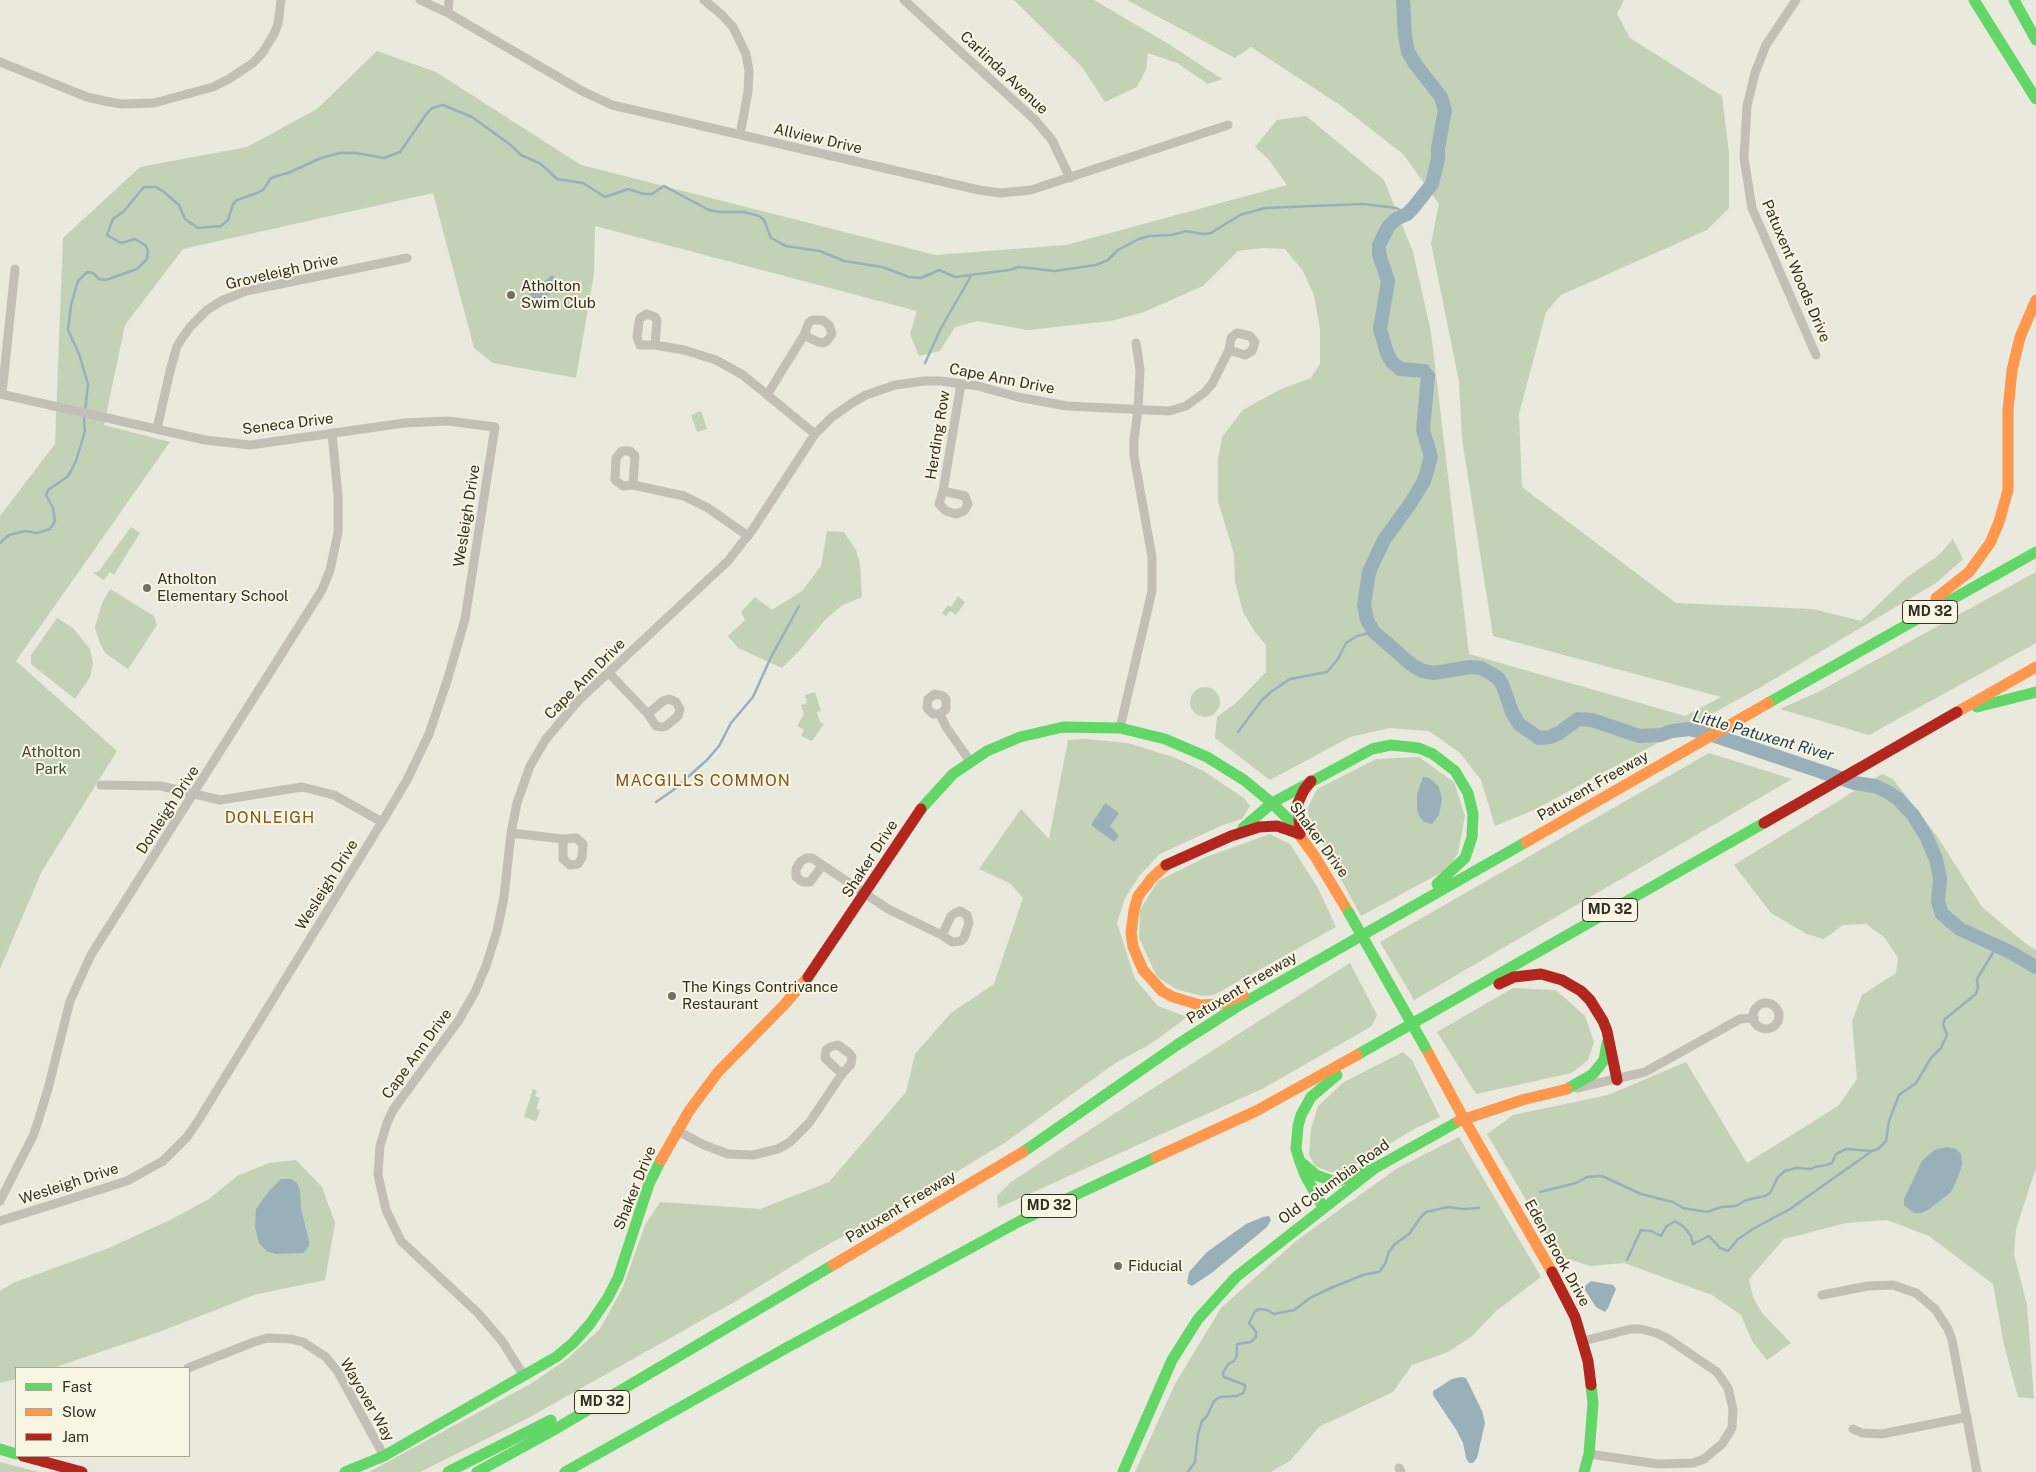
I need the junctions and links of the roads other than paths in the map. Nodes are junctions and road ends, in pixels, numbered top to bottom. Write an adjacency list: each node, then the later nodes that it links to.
1 (281, 0): 11 (street)
2 (420, 0): 9 (street, Allview Drive)
3 (449, 0): 9 (street)
4 (704, 0): 15 (street)
5 (904, 0): 16 (street, Carlinda Avenue)
6 (1796, 0): 24 (street, Patuxent Woods Drive)
7 (1974, 0): 12 (main road); 13 (main road)
8 (2014, 0): 10 (main road)
9 (448, 13): 15 (street, Allview Drive)
10 (2036, 40)
11 (0, 62)
12 (2036, 86)
13 (2036, 99)
14 (1228, 124): 16 (street, Allview Drive)
15 (740, 135): 16 (street, Allview Drive)
16 (1070, 178)
17 (407, 258): 30 (street, Groveleigh Drive)
18 (15, 269): 26 (street)
19 (2036, 300): 38 (main road)
20 (804, 335): 27 (street)
21 (1136, 343): 28 (street)
22 (655, 345): 27 (street)
23 (1229, 350): 28 (street, Cape Ann Drive)
24 (1816, 356)
25 (961, 384): 28 (street, Cape Ann Drive); 32 (street, Cape Ann Drive); 34 (street, Herding Row)
26 (1, 394): 30 (street, Seneca Drive)
27 (767, 395): 32 (street)
28 (1138, 410): 43 (street)
29 (495, 427): 31 (street, Seneca Drive); 50 (street, Wesleigh Drive)
30 (158, 429): 31 (street, Seneca Drive)
31 (332, 433): 48 (street, Donleigh Drive)
32 (815, 434): 35 (street, Cape Ann Drive)
33 (633, 485): 35 (street)
34 (943, 491)
35 (748, 536): 39 (street, Cape Ann Drive)
36 (2036, 552): 38 (main road, Patuxent Freeway / MD 32)
37 (2036, 667): 44 (main road, MD 32)
38 (1823, 672): 57 (main road, Patuxent Freeway / MD 32)
39 (609, 673): 41 (street); 51 (street, Cape Ann Drive)
40 (2036, 692): 44 (main road)
41 (648, 714)
42 (940, 714): 45 (street)
43 (1120, 728): 45 (main road, Shaker Drive); 49 (main road, Shaker Drive)
44 (1928, 728): 60 (main road, MD 32)
45 (970, 761): 56 (main road, Shaker Drive)
46 (1311, 781): 49 (main road); 52 (main road); 57 (main road)
47 (101, 785): 48 (street)
48 (194, 794): 50 (street); 71 (street, Donleigh Drive)
49 (1272, 803): 52 (main road, Shaker Drive); 53 (main road)
50 (382, 822): 73 (street, Wesleigh Drive)
51 (511, 833): 54 (street); 78 (street, Cape Ann Drive)
52 (1300, 834): 53 (main road); 67 (main road, Shaker Drive, bridge)
53 (1232, 836): 59 (main road)
54 (563, 839)
55 (822, 866): 56 (street)
56 (865, 894): 58 (street); 68 (main road, Shaker Drive)
57 (1365, 933): 59 (main road, Patuxent Freeway / MD 32)
58 (942, 934)
59 (1326, 957): 75 (main road, Patuxent Freeway / MD 32)
60 (1450, 1002): 62 (main road); 63 (main road, MD 32)
61 (1754, 1018): 65 (street, Old Columbia Road)
62 (1607, 1031): 65 (main road); 66 (main road)
63 (1390, 1036): 69 (main road); 79 (main road, MD 32)
64 (842, 1074): 68 (street)
65 (1617, 1080): 66 (street, Old Columbia Road)
66 (1567, 1090): 67 (main road, Old Columbia Road)
67 (1464, 1119): 70 (main road, Old Columbia Road); 76 (main road, Eden Brook Drive)
68 (676, 1130): 78 (main road, Shaker Drive)
69 (1300, 1162): 70 (main road); 72 (main road)
70 (1375, 1168): 72 (main road, Old Columbia Road)
71 (0, 1201)
72 (1323, 1207): 93 (main road, Old Columbia Road)
73 (0, 1221)
74 (1822, 1295): 80 (street)
75 (725, 1329): 89 (main road); 90 (main road, Patuxent Freeway / MD 32)
76 (1584, 1341): 84 (main road, Eden Brook Drive); 84 (street)
77 (190, 1367): 85 (street, Wayover Way)
78 (524, 1376): 85 (main road, Shaker Drive)
79 (713, 1388): 91 (main road, MD 32); 92 (main road)
80 (1967, 1417): 81 (street); 95 (street)
81 (1854, 1429)
82 (0, 1449): 83 (main road)
83 (15, 1454)
84 (1589, 1454): 94 (main road, Eden Brook Drive)
85 (384, 1456): 88 (main road, Shaker Drive)
86 (27, 1457): 87 (main road)
87 (82, 1472)
88 (344, 1472)
89 (448, 1472)
90 (477, 1472)
91 (564, 1472)
92 (582, 1472)
93 (1123, 1472)
94 (1584, 1472)
95 (1977, 1472)

